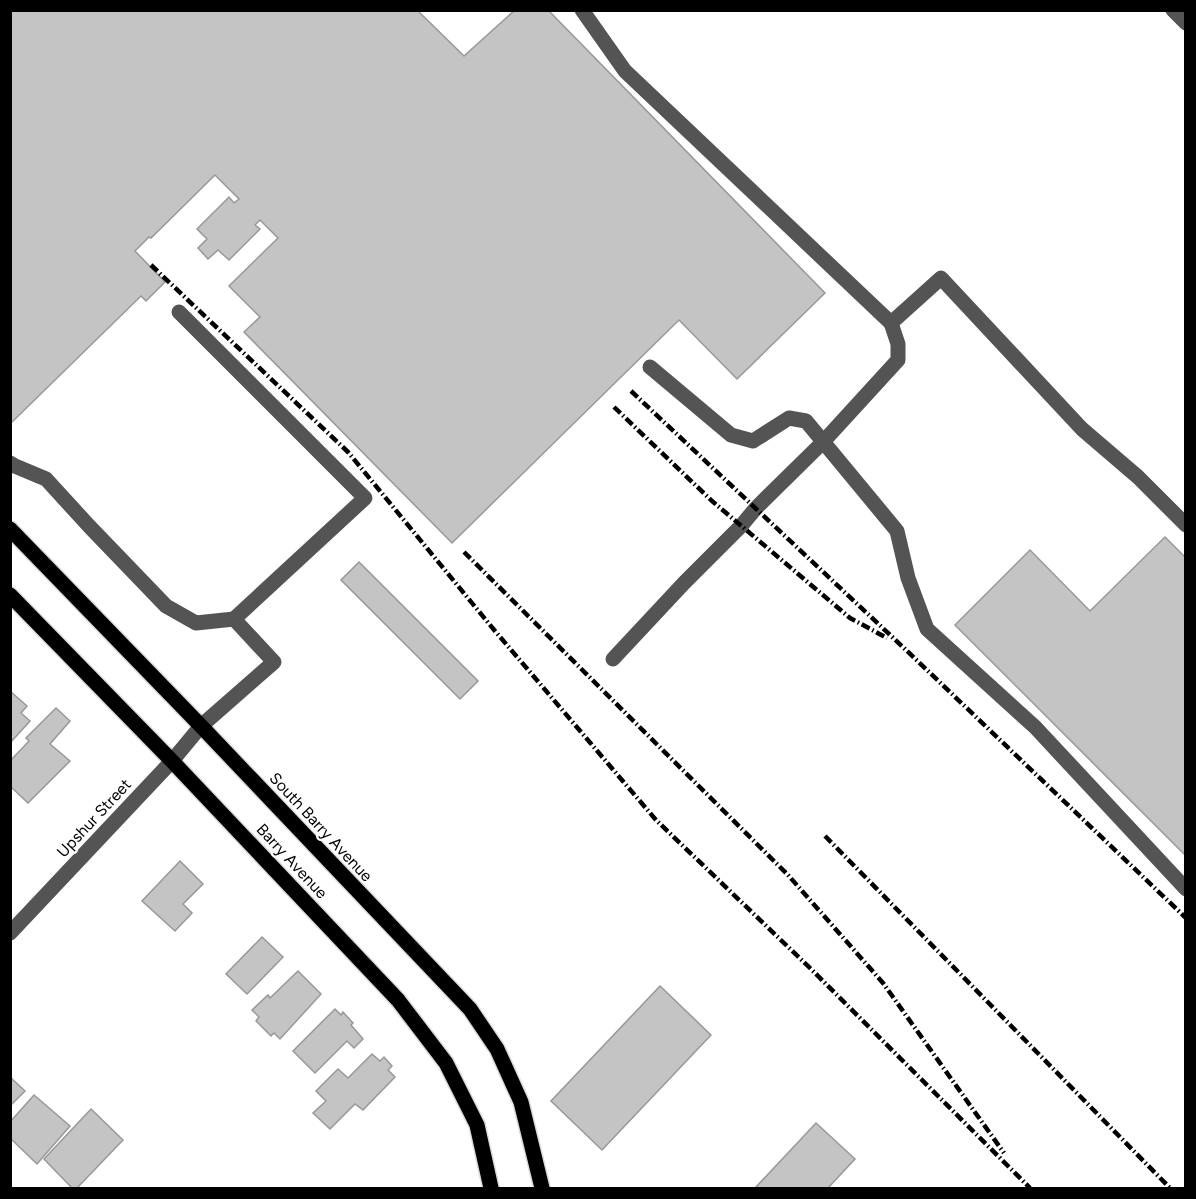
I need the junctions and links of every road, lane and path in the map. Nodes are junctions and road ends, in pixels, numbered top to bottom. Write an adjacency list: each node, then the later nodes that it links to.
1 (582, 10): 5 (street)
2 (1173, 10): 3 (street)
3 (1185, 23)
4 (179, 312): 12 (street)
5 (891, 323): 7 (street); 9 (street)
6 (650, 366): 7 (street)
7 (823, 442): 13 (street); 16 (street)
8 (10, 463): 12 (street)
9 (1185, 525)
10 (10, 529): 14 (main road, South Barry Avenue)
11 (10, 595): 15 (main road, Barry Avenue)
12 (234, 620): 14 (street, Upshur Street)
13 (614, 659)
14 (201, 726): 15 (street, Upshur Street); 19 (main road, South Barry Avenue)
15 (172, 760): 17 (street, Upshur Street); 18 (main road, Barry Avenue)
16 (1185, 889)
17 (10, 933)
18 (491, 1188)
19 (542, 1188)

